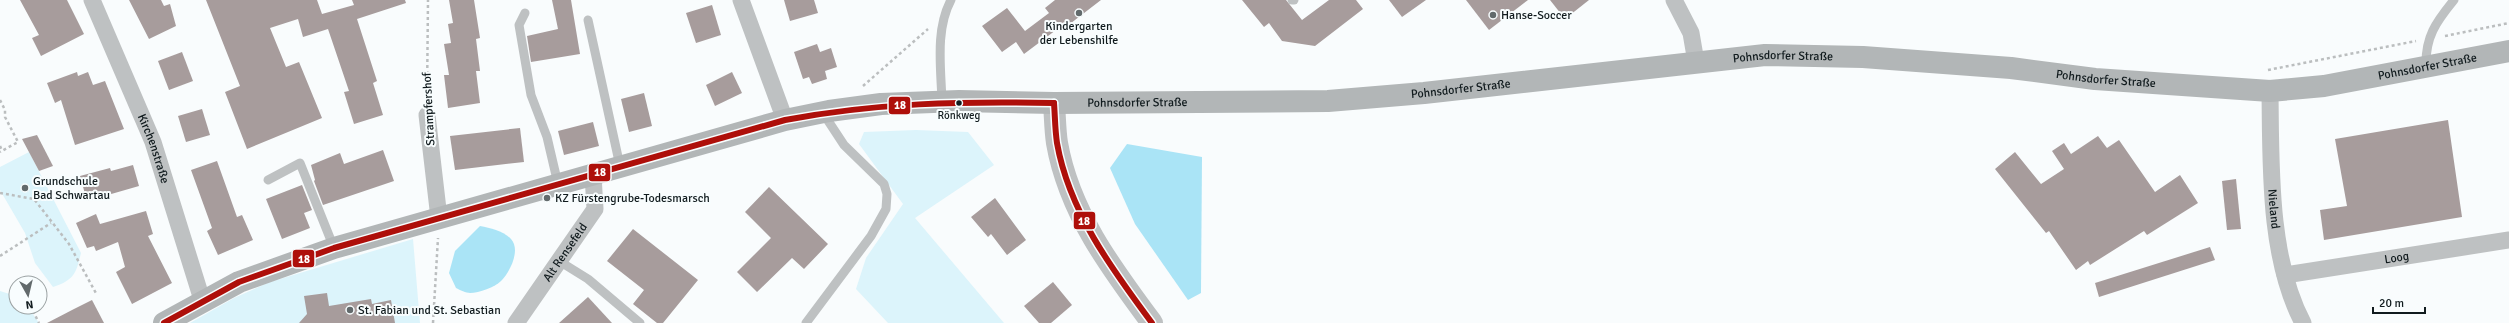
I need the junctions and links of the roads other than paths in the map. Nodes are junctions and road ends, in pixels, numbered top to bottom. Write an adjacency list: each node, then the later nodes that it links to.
1 (92, 0): 26 (street, Kirchenstraße)
2 (742, 0): 16 (street)
3 (951, 0): 12 (lane)
4 (1674, 0): 9 (street)
5 (2454, 0): 10 (lane)
6 (526, 13): 20 (lane)
7 (588, 20): 17 (lane)
8 (2509, 51): 10 (main road, Pohnsdorfer Straße)
9 (1696, 62): 11 (main road, Pohnsdorfer Straße); 13 (main road, Pohnsdorfer Straße)
10 (2426, 67): 11 (main road, Pohnsdorfer Straße)
11 (2267, 81): 25 (street, Nieland)
12 (942, 102): 13 (main road); 14 (main road)
13 (1054, 103): 31 (street)
14 (823, 112): 16 (main road); 30 (lane)
15 (427, 115): 21 (street, Strampfershof)
16 (785, 120): 17 (main road)
17 (620, 166): 18 (main road)
18 (593, 175): 20 (main road); 24 (street, Alt Rensefeld)
19 (268, 180): 23 (lane)
20 (558, 184): 21 (main road)
21 (439, 218): 23 (main road)
22 (2509, 240): 25 (street, Loog)
23 (334, 248): 26 (main road)
24 (559, 261): 28 (street, Alt Rensefeld); 29 (lane)
25 (2285, 275): 32 (street, Nieland)
26 (203, 303): 27 (main road)
27 (164, 323)
28 (516, 323)
29 (640, 323)
30 (806, 323)
31 (1152, 323)
32 (2302, 323)

